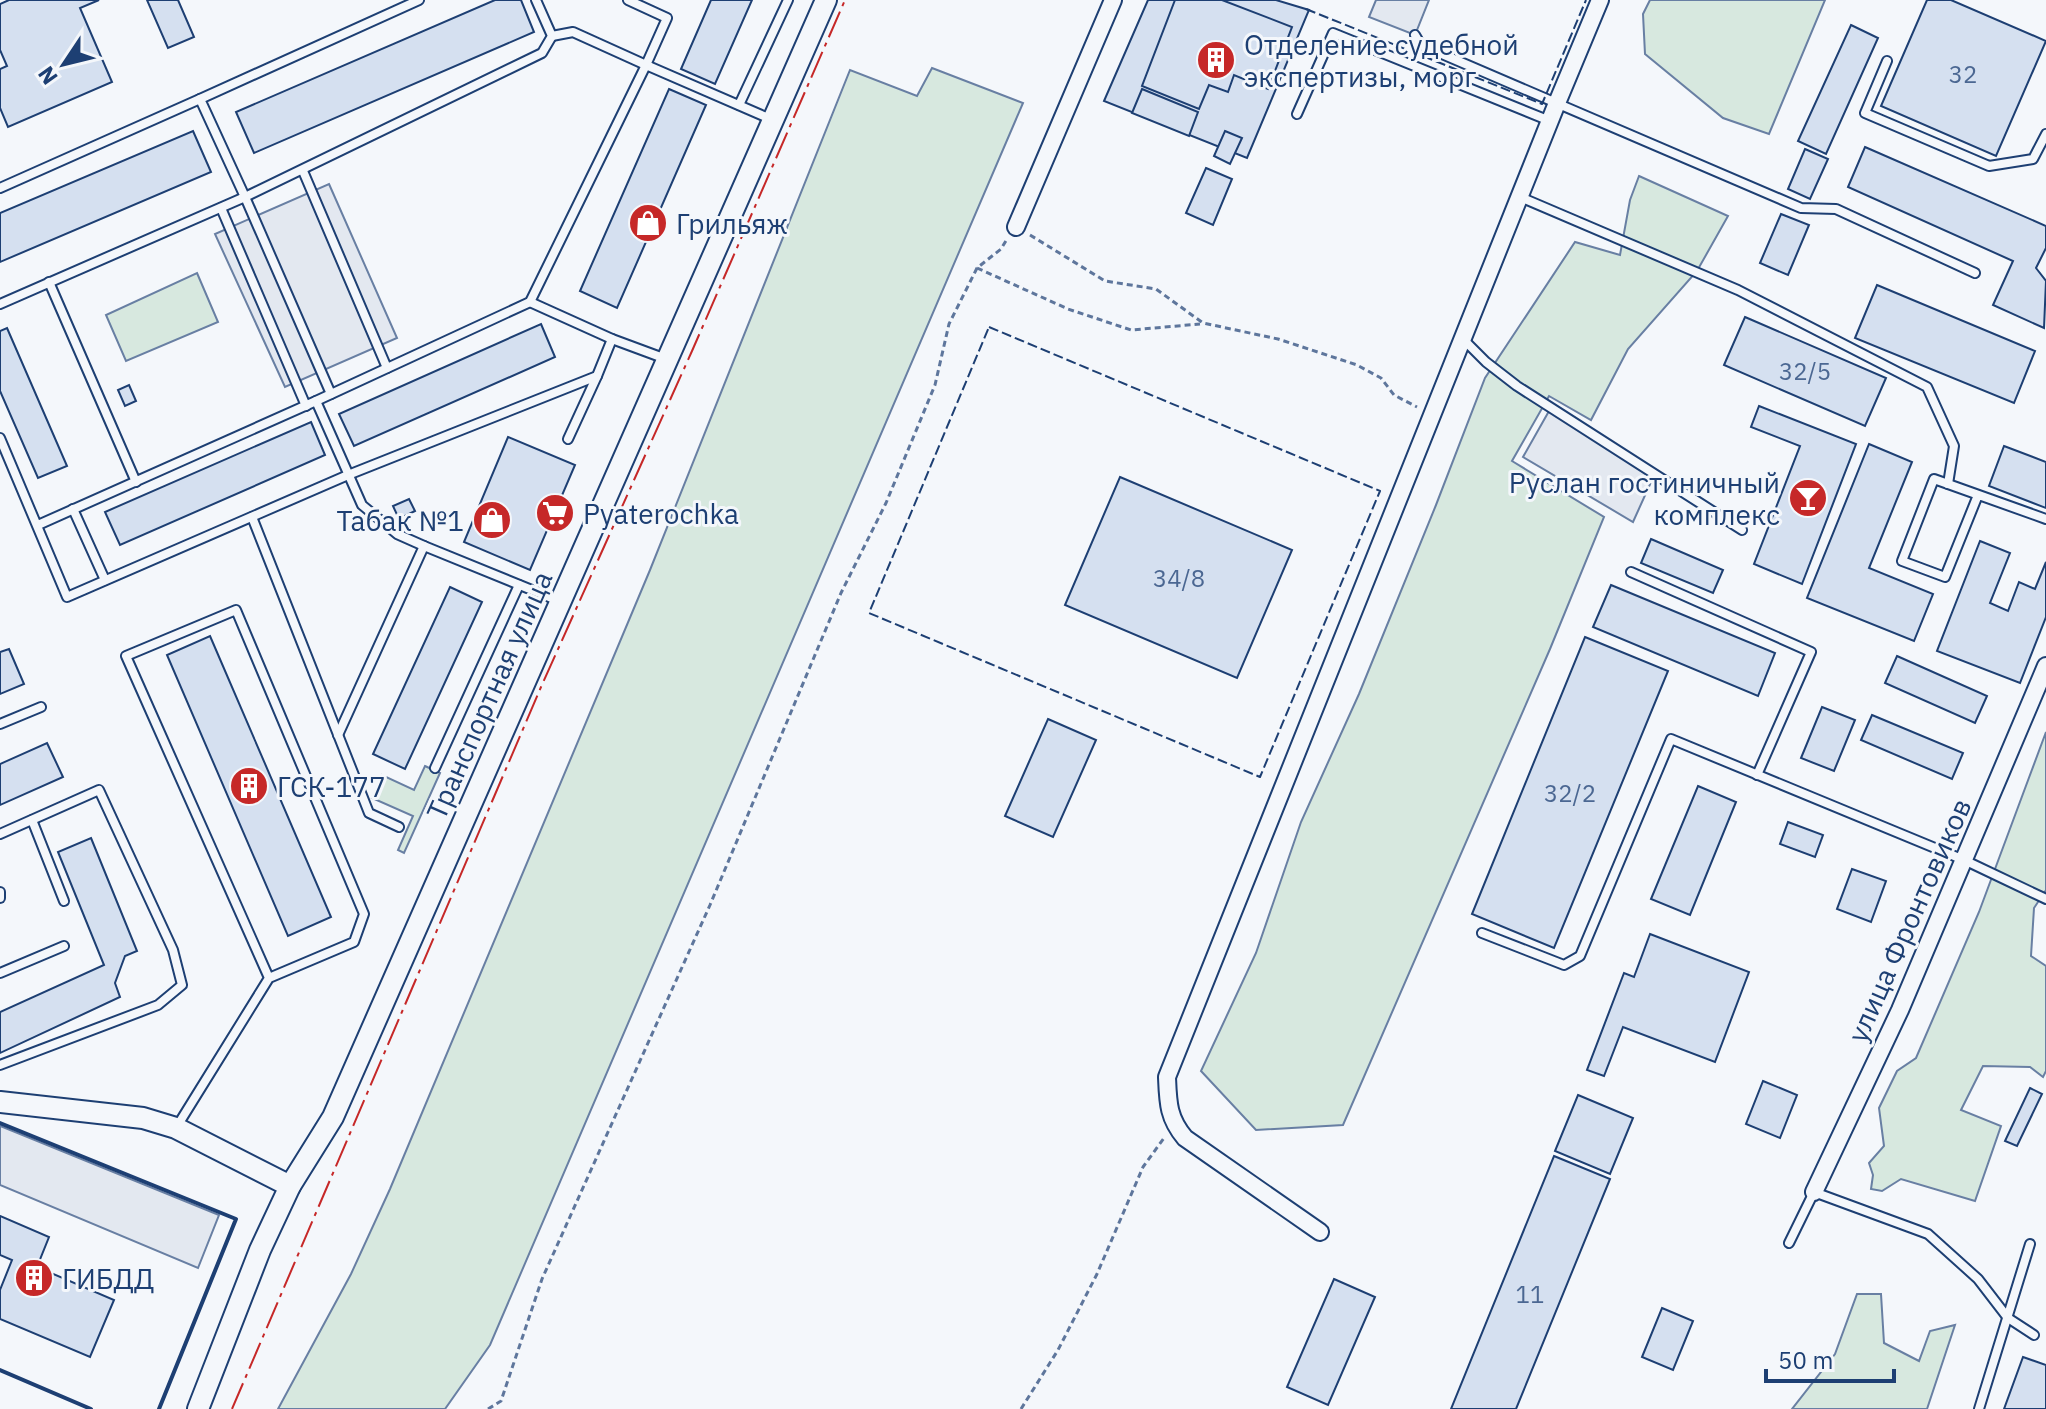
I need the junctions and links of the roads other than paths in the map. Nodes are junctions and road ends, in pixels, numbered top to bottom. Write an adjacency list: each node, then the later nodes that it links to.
1 (419, 0): 12 (lane)
2 (536, 0): 9 (lane)
3 (628, 0): 11 (lane)
4 (788, 0): 14 (lane)
5 (826, 0): 16 (street, Транспортная улица)
6 (1113, 0): 24 (street)
7 (1600, 0): 13 (street)
8 (1415, 35): 13 (lane)
9 (552, 36): 11 (lane); 19 (lane)
10 (1887, 61): 18 (lane)
11 (646, 65): 14 (lane); 27 (lane)
12 (200, 99): 20 (lane); 21 (lane)
13 (1557, 103): 17 (street); 25 (lane)
14 (739, 105): 16 (lane)
15 (1297, 114): 17 (lane)
16 (774, 120): 31 (street, Транспортная улица)
17 (1550, 121): 22 (street)
18 (2046, 134)
19 (303, 171): 21 (lane); 32 (lane)
20 (0, 188)
21 (245, 197): 23 (lane); 34 (lane)
22 (1520, 197): 30 (street); 41 (lane)
23 (221, 208): 26 (lane); 36 (lane)
24 (1016, 227)
25 (1975, 273)
26 (49, 282): 28 (lane); 40 (lane)
27 (530, 302): 29 (lane); 32 (lane)
28 (0, 304)
29 (612, 339): 31 (lane); 33 (lane)
30 (1464, 340): 47 (lane); 74 (street)
31 (668, 359): 52 (street, Транспортная улица)
32 (387, 368): 34 (lane)
33 (597, 376): 38 (lane); 39 (lane)
34 (331, 394): 35 (lane)
35 (316, 401): 36 (lane); 39 (lane)
36 (306, 406): 40 (lane)
37 (0, 438): 46 (lane)
38 (568, 439)
39 (348, 475): 44 (lane); 48 (lane)
40 (136, 482): 43 (lane)
41 (1948, 484): 42 (lane); 42 (lane)
42 (1978, 495): 45 (lane)
43 (73, 509): 46 (lane); 50 (lane)
44 (252, 517): 50 (lane); 56 (lane)
45 (2046, 519)
46 (38, 525): 50 (lane)
47 (1742, 530)
48 (424, 546): 51 (lane); 56 (lane)
49 (1631, 572): 58 (lane)
50 (105, 580)
51 (519, 585): 52 (lane); 57 (lane)
52 (560, 601): 72 (street, Транспортная улица)
53 (2044, 677): 62 (street, улица Фронтовиков)
54 (41, 707): 55 (lane)
55 (0, 724)
56 (338, 735): 60 (lane)
57 (435, 768)
58 (1757, 775): 62 (lane); 65 (lane)
59 (32, 820): 61 (lane); 64 (lane); 69 (lane)
60 (399, 827)
61 (0, 834)
62 (1964, 860): 63 (lane); 73 (street, улица Фронтовиков)
63 (2046, 899)
64 (64, 901)
65 (1482, 933)
66 (64, 946): 67 (lane)
67 (0, 973)
68 (269, 978): 68 (lane); 71 (lane)
69 (0, 1064)
70 (0, 1102): 71 (street)
71 (176, 1128): 72 (street)
72 (290, 1186): 79 (street, Транспортная улица)
73 (1814, 1192): 75 (lane); 77 (lane)
74 (1320, 1232)
75 (1789, 1243)
76 (2030, 1244): 77 (lane)
77 (2008, 1318): 78 (lane); 80 (lane)
78 (2034, 1335)
79 (198, 1409)
80 (1979, 1409)

